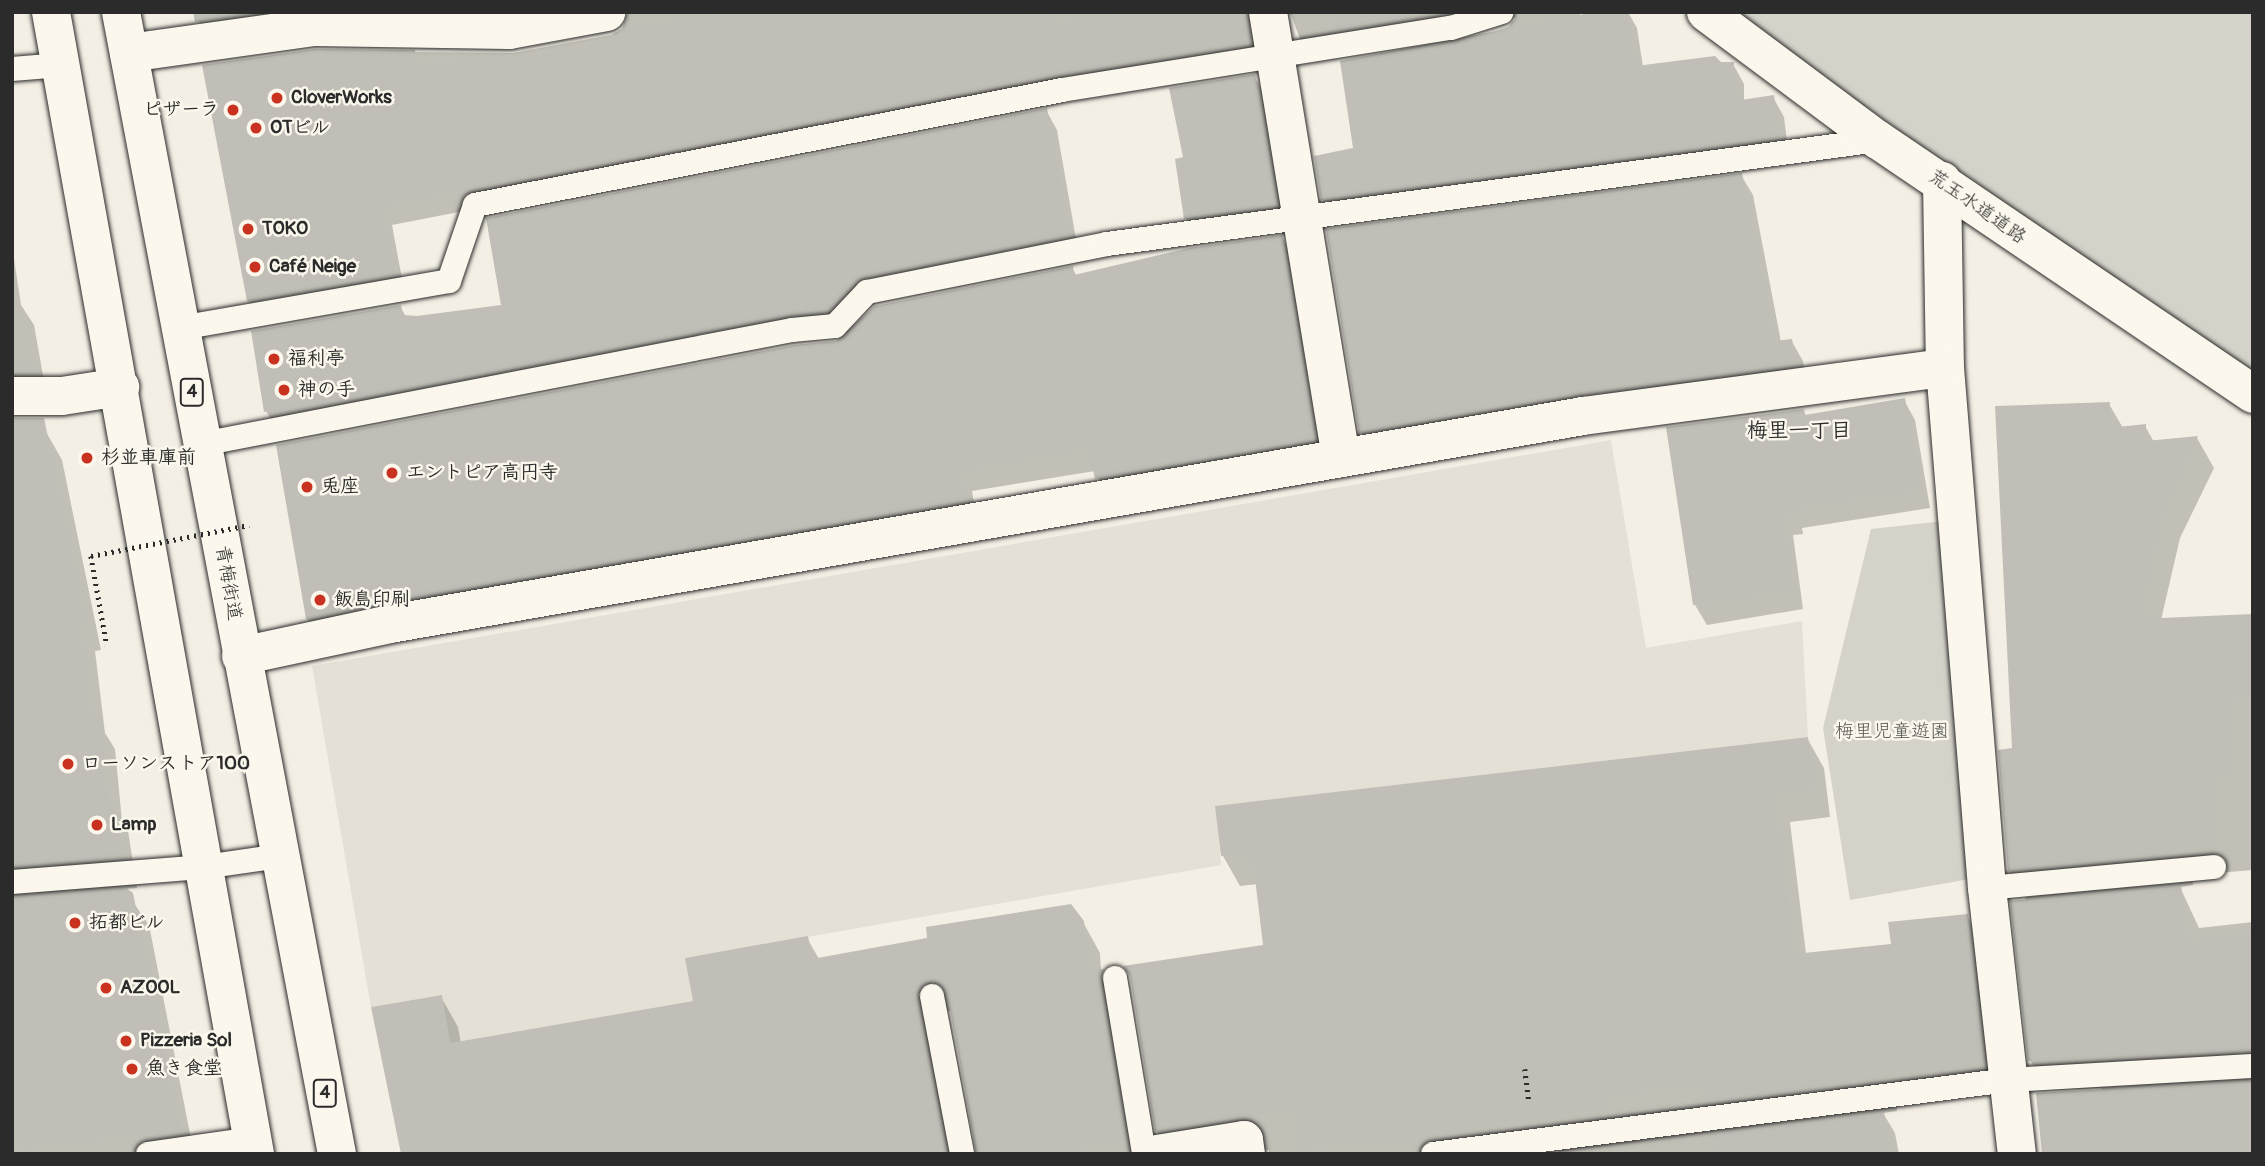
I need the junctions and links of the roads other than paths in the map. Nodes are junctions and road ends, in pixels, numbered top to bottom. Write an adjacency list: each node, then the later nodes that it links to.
1 (51, 12): 10 (street)
2 (121, 12): 8 (street, 青梅街道 / 4)
3 (606, 12): 7 (street)
4 (1268, 12): 9 (street)
5 (1502, 12): 9 (lane)
6 (1706, 12): 12 (street, 荒玉水道道路)
7 (508, 21): 8 (street)
8 (129, 53): 15 (street, 青梅街道 / 4)
9 (1276, 59): 14 (street); 15 (lane)
10 (61, 65): 11 (lane); 17 (street)
11 (12, 69)
12 (1878, 140): 13 (street, 荒玉水道道路); 14 (lane)
13 (1942, 181): 16 (street); 18 (street, 荒玉水道道路)
14 (1299, 216): 20 (lane); 21 (street)
15 (180, 328): 20 (street, 青梅街道 / 4)
16 (1945, 368): 21 (street); 27 (street)
17 (120, 387): 19 (street); 24 (street)
18 (2253, 394)
19 (12, 396)
20 (202, 444): 22 (street, 青梅街道 / 4)
21 (1341, 457): 22 (street)
22 (241, 656): 23 (street, 青梅街道 / 4)
23 (279, 856): 24 (lane); 34 (street, 青梅街道 / 4)
24 (204, 867): 26 (lane); 32 (street)
25 (2214, 867): 27 (lane)
26 (12, 882)
27 (1987, 888): 31 (street)
28 (1115, 978): 36 (lane)
29 (932, 996): 35 (lane)
30 (2253, 1066): 31 (lane)
31 (2008, 1080): 39 (lane); 40 (street)
32 (253, 1147): 33 (lane)
33 (148, 1154)
34 (337, 1154)
35 (962, 1154)
36 (1144, 1154)
37 (1157, 1154): 38 (street)
38 (1246, 1154)
39 (1433, 1154)
40 (2017, 1154)

